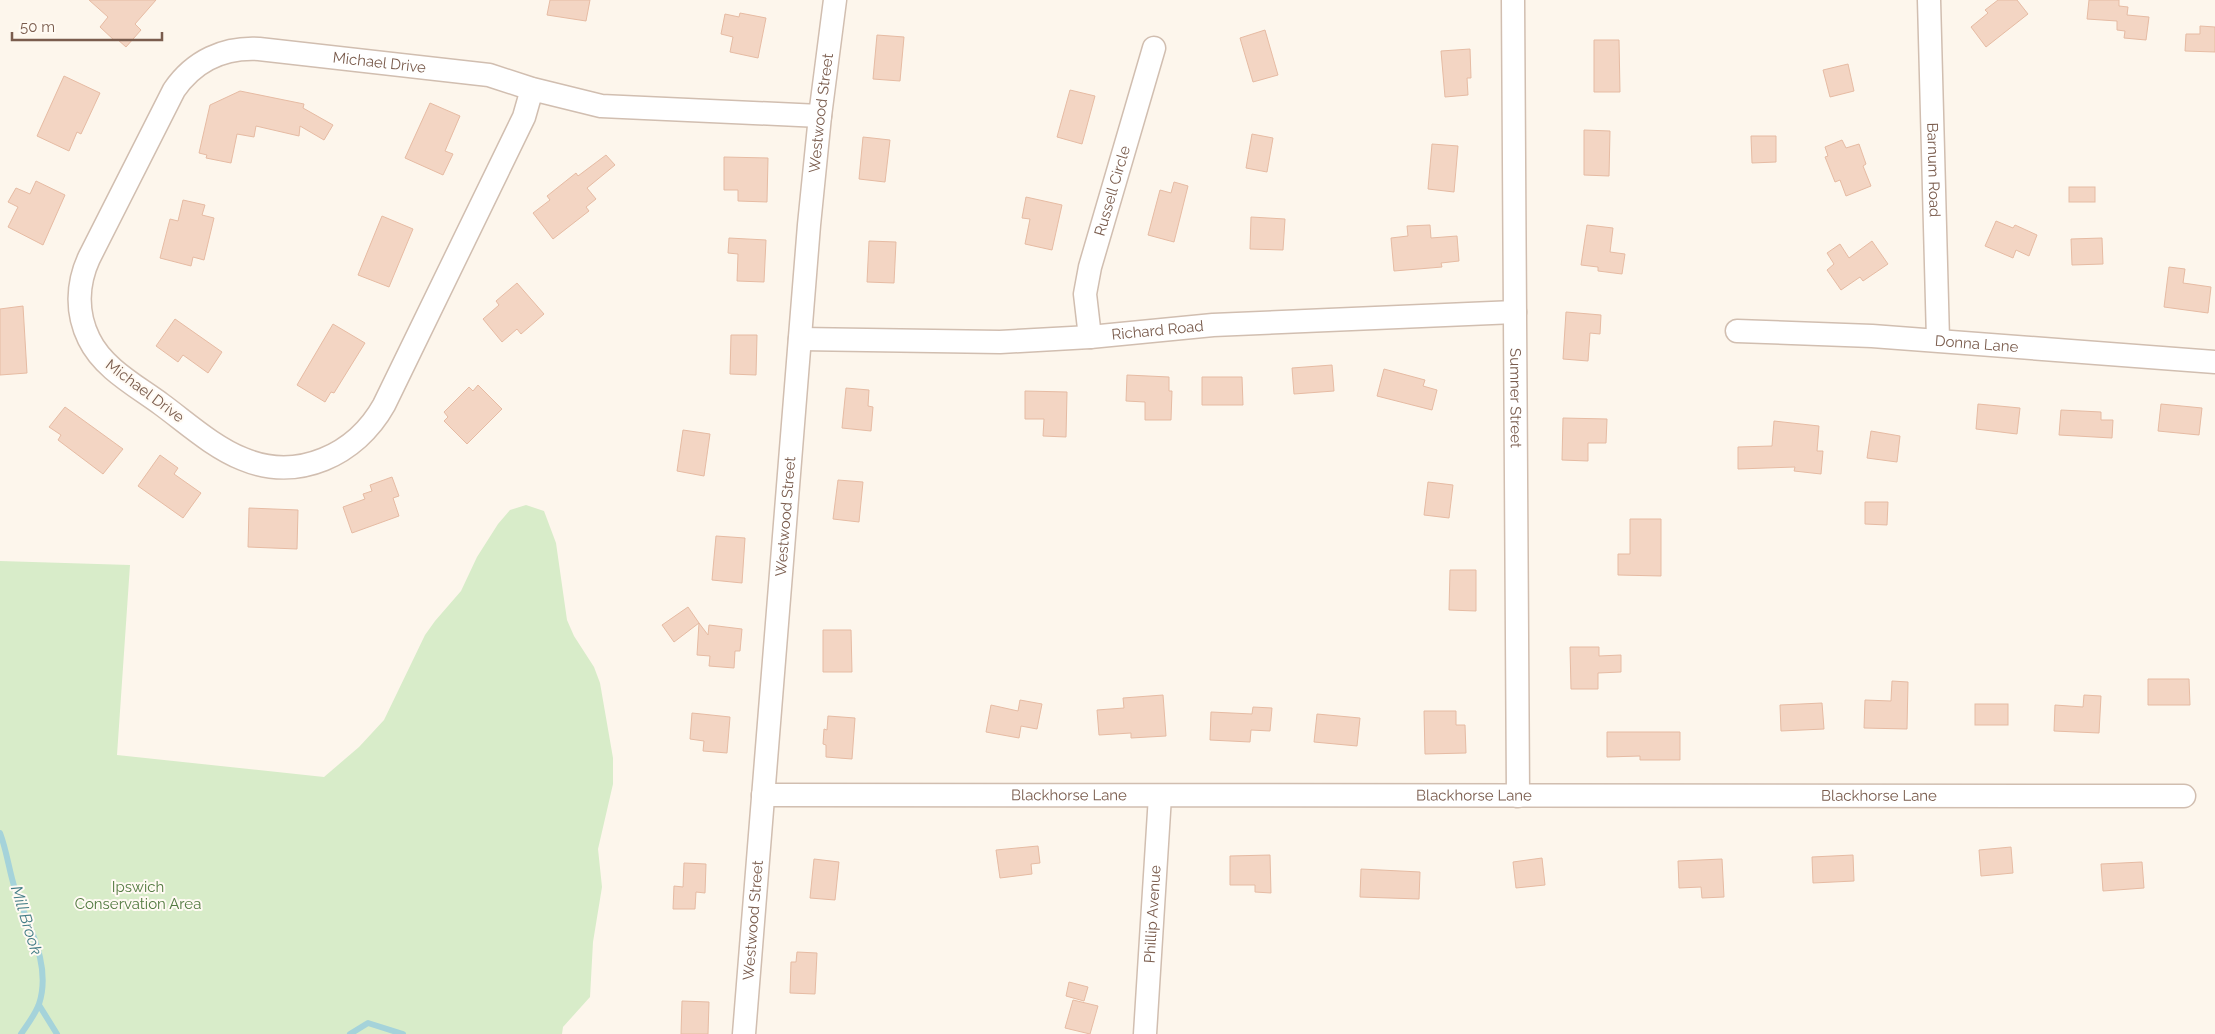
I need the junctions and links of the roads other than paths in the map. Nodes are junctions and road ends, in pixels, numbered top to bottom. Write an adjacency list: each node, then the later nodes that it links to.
1 (835, 0): 6 (street, Westwood Street)
2 (1513, 0): 7 (street, Sumner Street)
3 (1929, 0): 11 (street, Barnum Road)
4 (1154, 48): 9 (street, Russell Circle)
5 (532, 89): 5 (street, Michael Drive); 6 (street, Michael Drive)
6 (820, 116): 10 (street, Westwood Street)
7 (1515, 312): 9 (street, Richard Road); 15 (street, Sumner Street)
8 (1737, 331): 11 (street, Donna Lane)
9 (1090, 337): 10 (street, Richard Road)
10 (800, 339): 13 (street, Westwood Street)
11 (1938, 340): 12 (street, Donna Lane)
12 (2215, 362)
13 (764, 796): 14 (street, Blackhorse Lane); 17 (street, Westwood Street)
14 (1160, 796): 15 (street, Blackhorse Lane); 18 (street, Phillip Avenue)
15 (1518, 796): 16 (street, Blackhorse Lane)
16 (2184, 796)
17 (744, 1034)
18 (1145, 1034)

